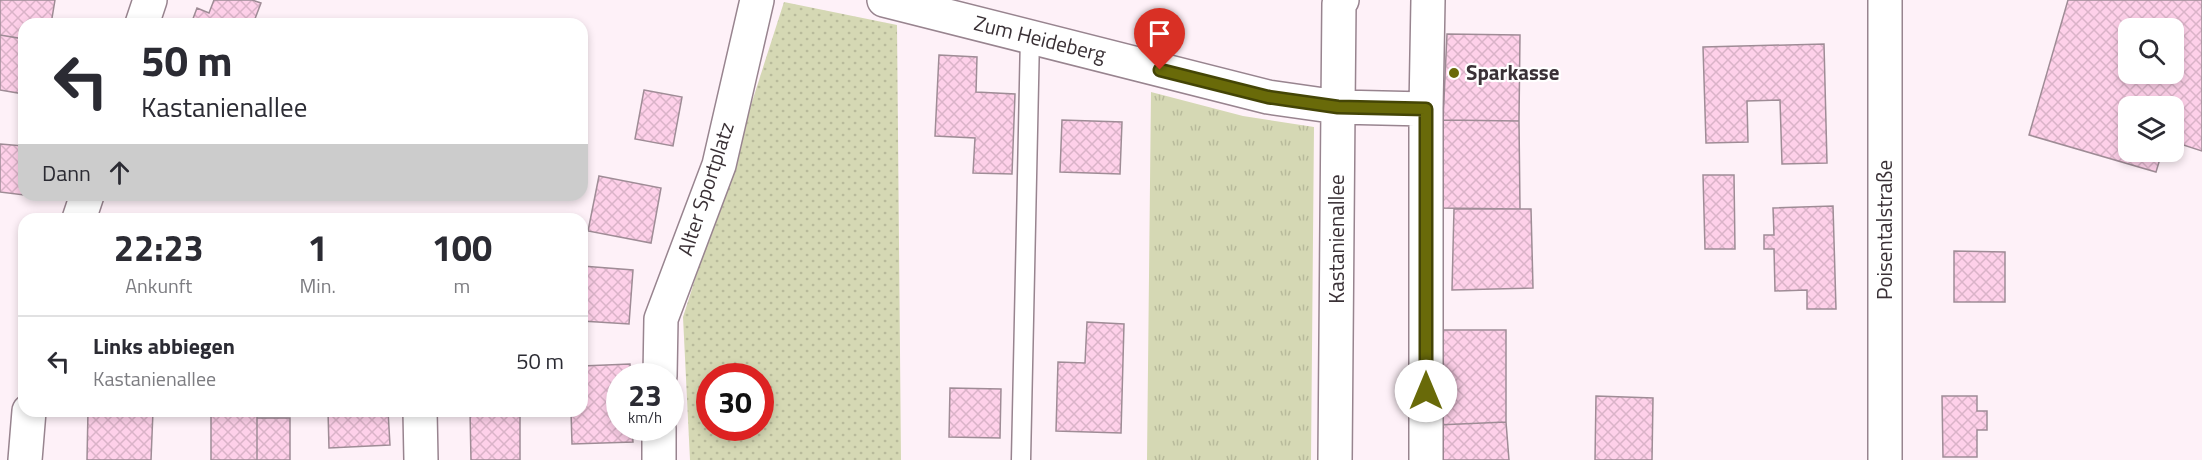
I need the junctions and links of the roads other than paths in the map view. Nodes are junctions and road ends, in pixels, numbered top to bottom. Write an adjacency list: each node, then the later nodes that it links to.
1 (150, 0): 7 (street)
2 (757, 0): 11 (street, Alter Sportplatz)
3 (884, 0): 8 (street, Zum Heideberg)
4 (1342, 0): 9 (street)
5 (1428, 0): 10 (street)
6 (1886, 0): 21 (street, Poisentalstraße)
7 (144, 18)
8 (1030, 36): 9 (street, Zum Heideberg); 18 (lane)
9 (1338, 107): 10 (street); 19 (street, Kastanienallee)
10 (1426, 109): 20 (street)
11 (660, 363)
12 (29, 417): 15 (street)
13 (420, 417): 16 (street)
14 (659, 441): 17 (street)
15 (25, 460)
16 (421, 460)
17 (659, 460)
18 (1021, 460)
19 (1335, 460)
20 (1426, 460)
21 (1885, 460)

